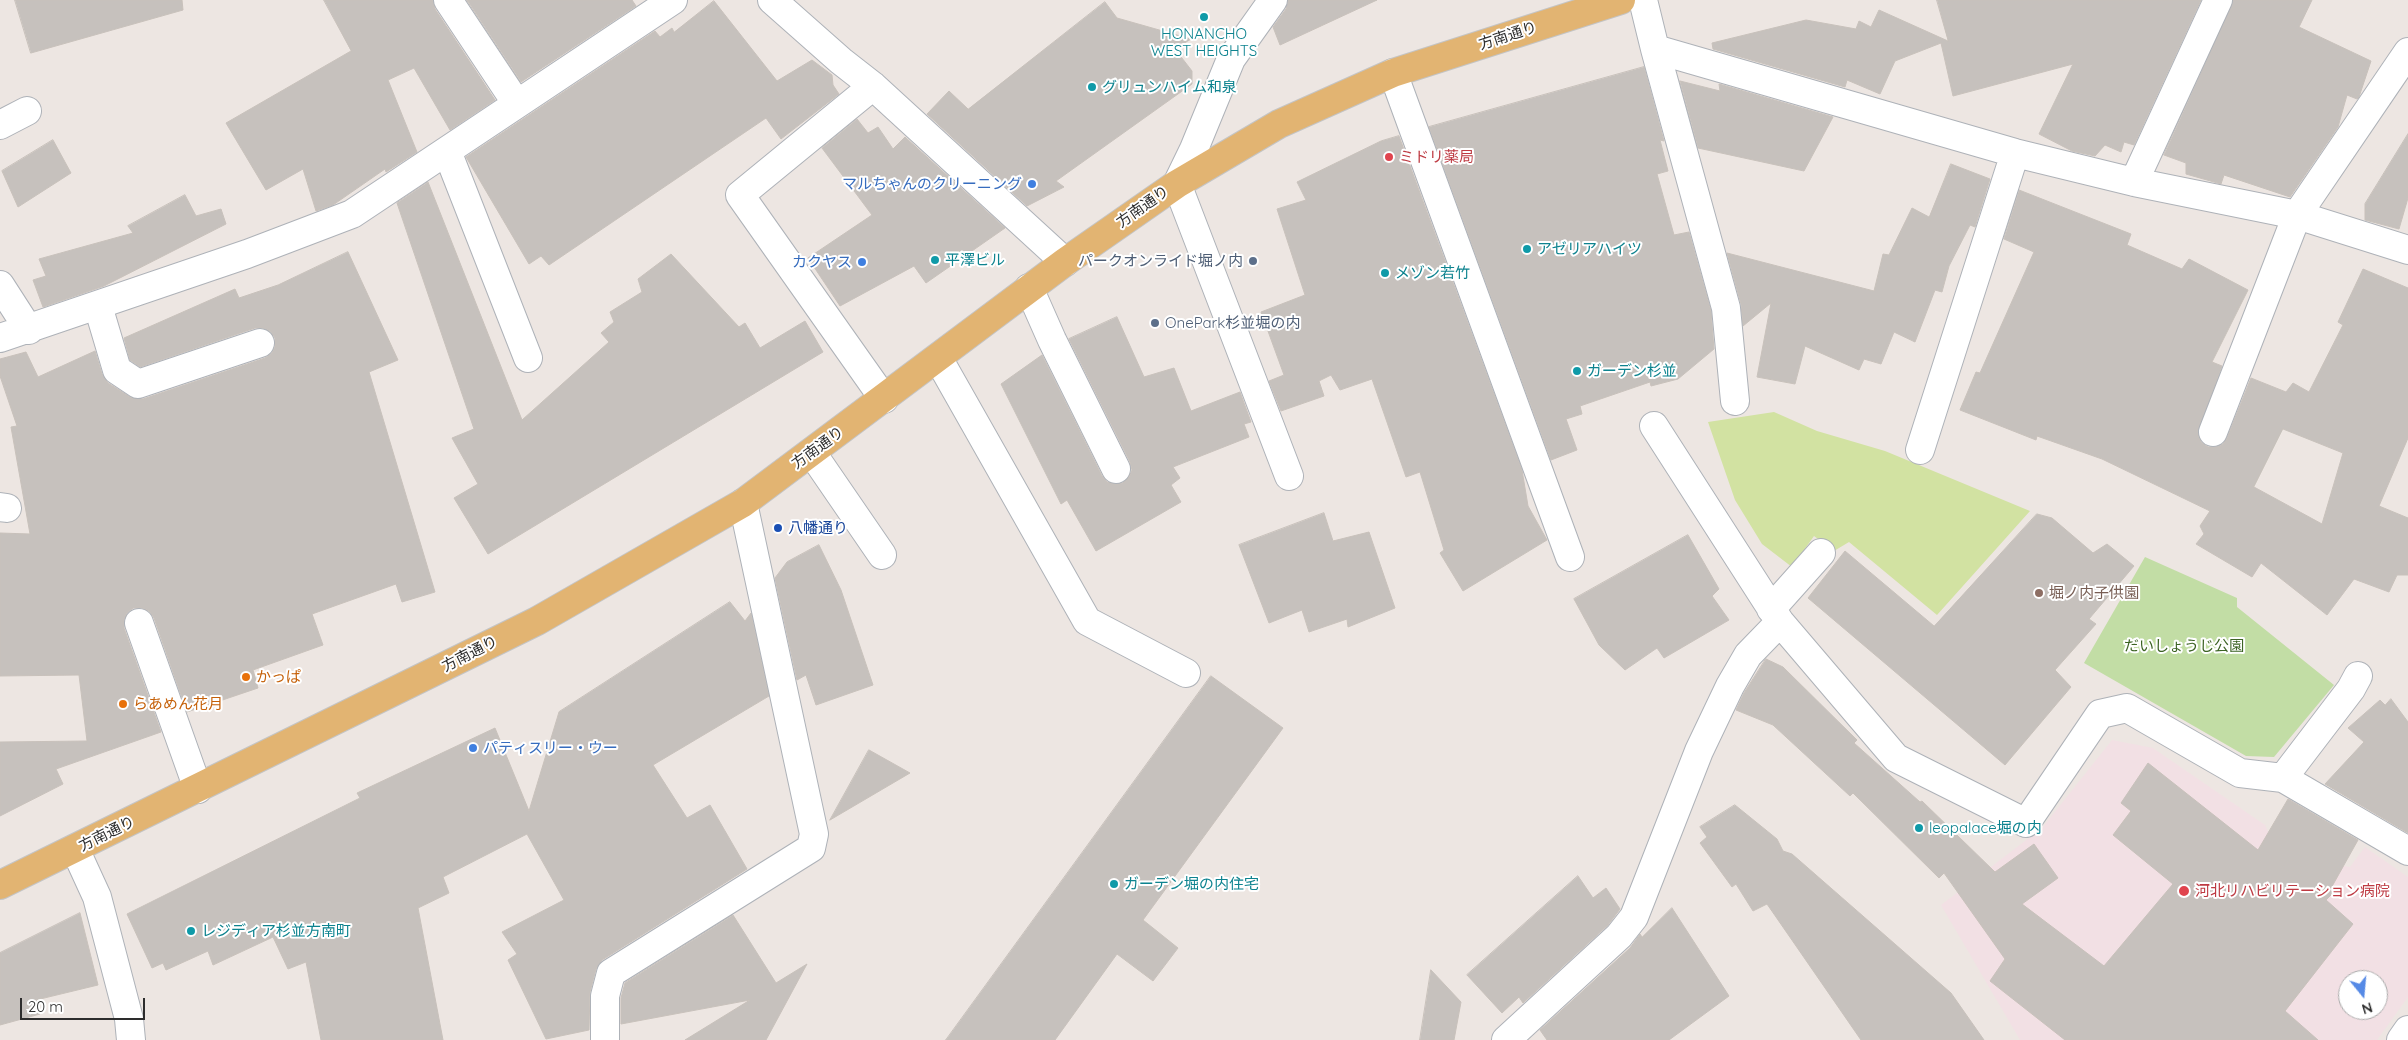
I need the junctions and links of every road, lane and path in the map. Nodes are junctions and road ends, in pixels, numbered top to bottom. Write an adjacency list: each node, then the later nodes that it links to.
1 (448, 0): 12 (street)
2 (673, 0): 12 (street)
3 (1273, 0): 18 (street)
4 (1621, 0): 10 (main road, 方南通り)
5 (1643, 0): 8 (street)
6 (2218, 0): 17 (street)
7 (784, 4): 11 (street)
8 (1654, 49): 16 (street); 31 (street)
9 (2408, 52): 19 (street)
10 (1393, 73): 18 (main road, 方南通り); 41 (street)
11 (873, 86): 21 (street); 30 (street)
12 (517, 104): 15 (street)
13 (27, 111): 14 (street)
14 (0, 125)
15 (447, 151): 24 (street); 28 (street)
16 (2015, 153): 17 (street); 34 (street)
17 (2134, 182): 19 (street)
18 (1177, 184): 21 (main road, 方南通り); 37 (street)
19 (2297, 215): 20 (street); 33 (street)
20 (2408, 250)
21 (1065, 262): 23 (main road, 方南通り)
22 (0, 286): 25 (street)
23 (1029, 288): 29 (main road, 方南通り); 36 (street)
24 (98, 306): 25 (street); 27 (street)
25 (29, 330): 26 (street)
26 (0, 338)
27 (260, 343)
28 (528, 358)
29 (938, 358): 30 (main road, 方南通り); 44 (street)
30 (884, 399): 35 (main road, 方南通り)
31 (1735, 401)
32 (1654, 426): 42 (street)
33 (2213, 432)
34 (1920, 450)
35 (812, 453): 38 (main road, 方南通り); 40 (street)
36 (1116, 469)
37 (1289, 476)
38 (743, 502): 47 (main road, 方南通り); 53 (street)
39 (1821, 553): 42 (street)
40 (882, 555)
41 (1570, 557)
42 (1776, 615): 46 (street); 54 (street)
43 (139, 623): 47 (street)
44 (1186, 673)
45 (2358, 676): 46 (street)
46 (2283, 778): 49 (street)
47 (198, 789): 48 (main road, 方南通り)
48 (75, 849): 50 (main road, 方南通り); 51 (street)
49 (2408, 851)
50 (0, 885)
51 (130, 1029)
52 (2408, 1030): 55 (street)
53 (605, 1040)
54 (1506, 1040)
55 (2401, 1040)

